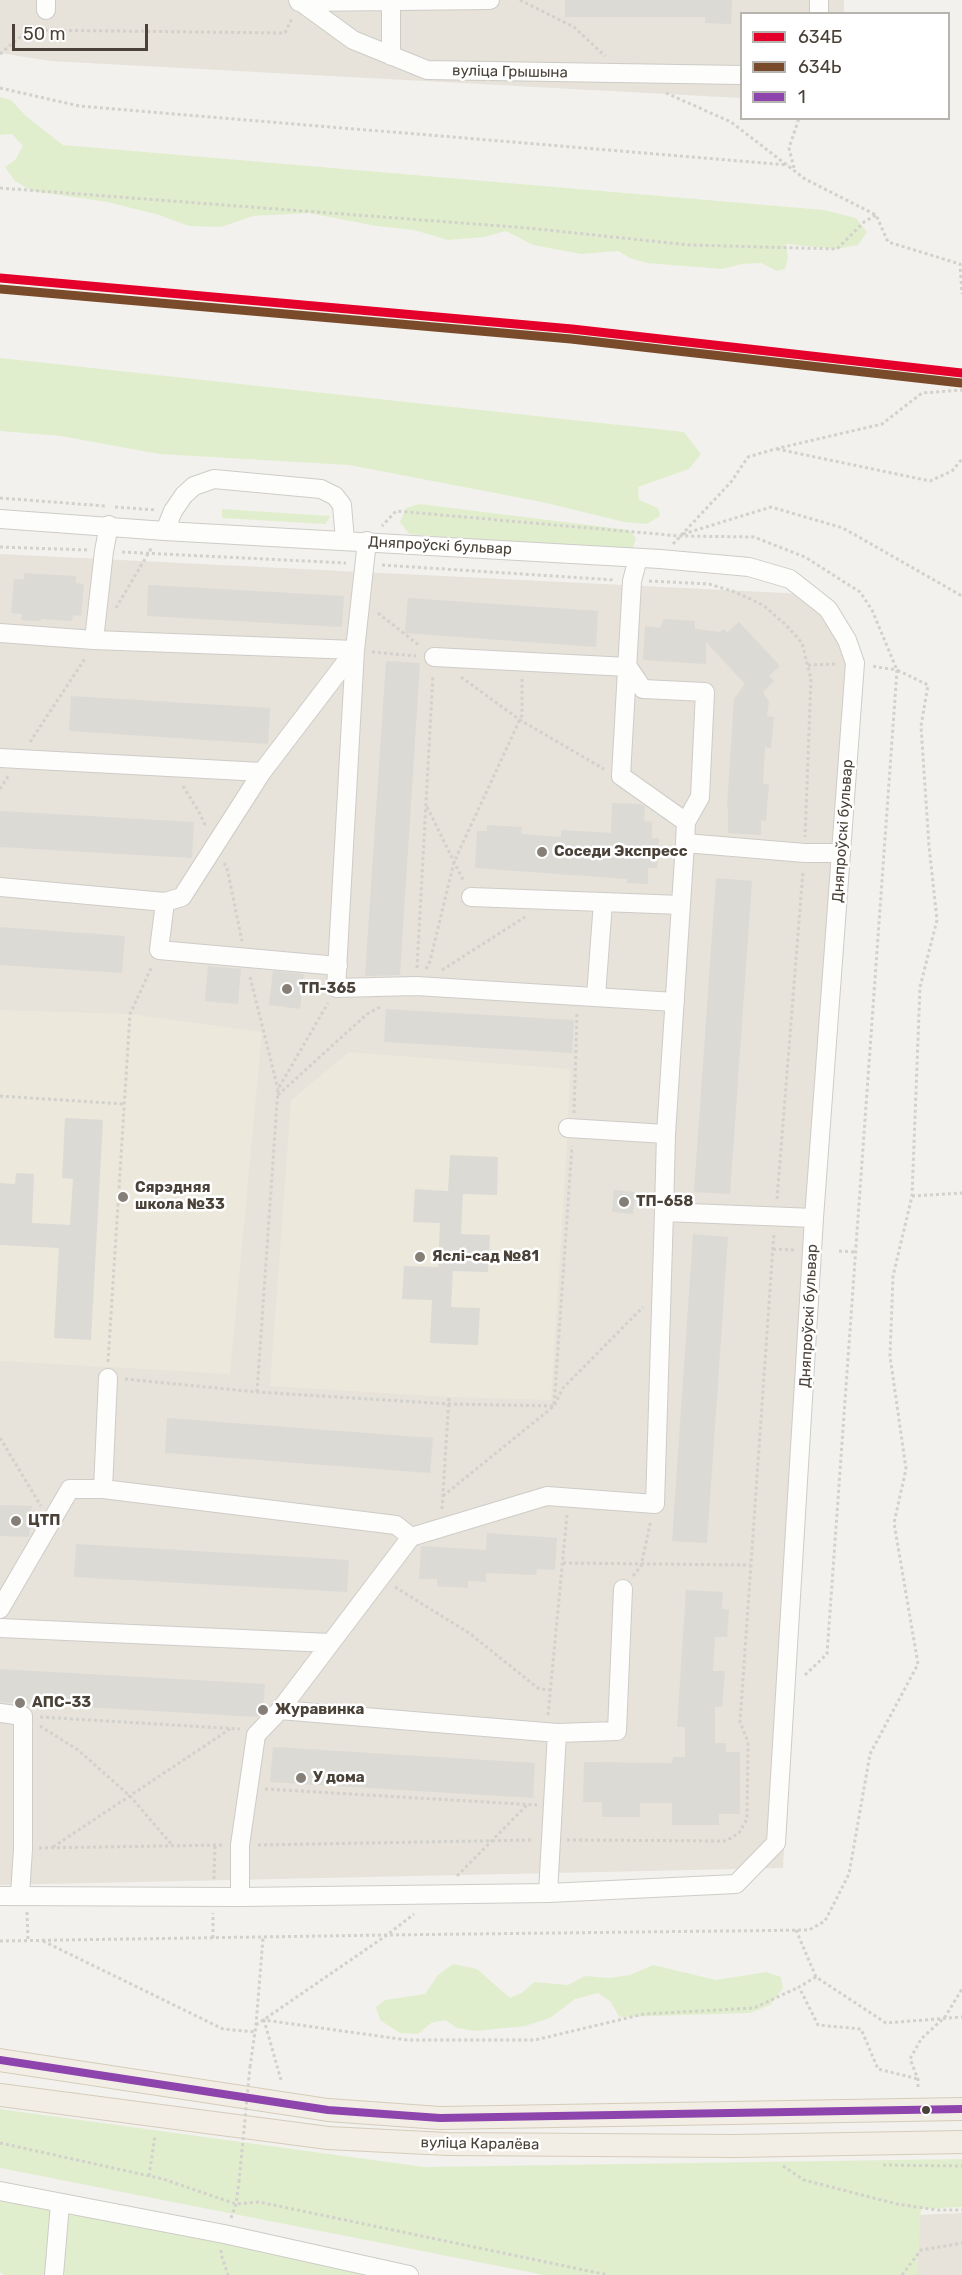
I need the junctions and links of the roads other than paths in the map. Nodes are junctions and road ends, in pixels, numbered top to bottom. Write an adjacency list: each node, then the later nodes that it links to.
1 (490, 0): 3 (street)
2 (299, 1): 3 (street); 4 (street, вуліца Грышына)
3 (390, 2): 4 (street)
4 (391, 56): 5 (street, вуліца Грышына)
5 (740, 75)
6 (0, 519): 7 (street, Дняпроўскі бульвар)
7 (109, 525): 8 (street, Дняпроўскі бульвар); 13 (street)
8 (163, 530): 9 (street, Дняпроўскі бульвар); 9 (street)
9 (345, 540): 10 (street, Дняпроўскі бульвар)
10 (367, 541): 11 (street, Дняпроўскі бульвар); 14 (street)
11 (638, 558): 16 (street); 21 (street, Дняпроўскі бульвар)
12 (0, 633): 13 (street)
13 (95, 640): 14 (street)
14 (355, 650): 18 (street); 27 (street)
15 (434, 657): 16 (street)
16 (628, 667): 19 (street); 19 (street)
17 (0, 758): 18 (street)
18 (262, 772): 24 (street)
19 (686, 822): 20 (street)
20 (685, 843): 21 (street); 26 (street)
21 (841, 853): 33 (street, Дняпроўскі бульвар)
22 (0, 887): 24 (street)
23 (471, 897): 25 (street)
24 (165, 902): 27 (street)
25 (603, 902): 26 (street); 28 (street)
26 (681, 905): 29 (street)
27 (338, 966): 28 (street)
28 (596, 996): 29 (street)
29 (675, 1002): 31 (street)
30 (571, 1128): 31 (street)
31 (666, 1134): 32 (street)
32 (664, 1212): 33 (street); 36 (street)
33 (814, 1218): 44 (street, Дняпроўскі бульвар)
34 (108, 1378): 35 (street)
35 (103, 1489): 36 (street); 38 (street)
36 (411, 1537): 40 (street)
37 (622, 1589): 43 (street)
38 (0, 1609)
39 (0, 1628): 40 (street)
40 (330, 1643): 41 (street)
41 (280, 1710): 43 (street); 47 (street)
42 (0, 1713): 45 (street)
43 (552, 1732): 44 (street)
44 (548, 1893): 47 (street)
45 (24, 1895): 46 (street); 47 (street)
46 (0, 1896)
47 (240, 1897)
48 (0, 2060): 50 (main road, вуліца Каралёва)
49 (0, 2095): 51 (main road, вуліца Каралёва)
50 (962, 2109)
51 (962, 2142)
52 (0, 2191): 53 (street)
53 (60, 2204): 54 (street); 55 (street)
54 (54, 2275)
55 (409, 2275)

